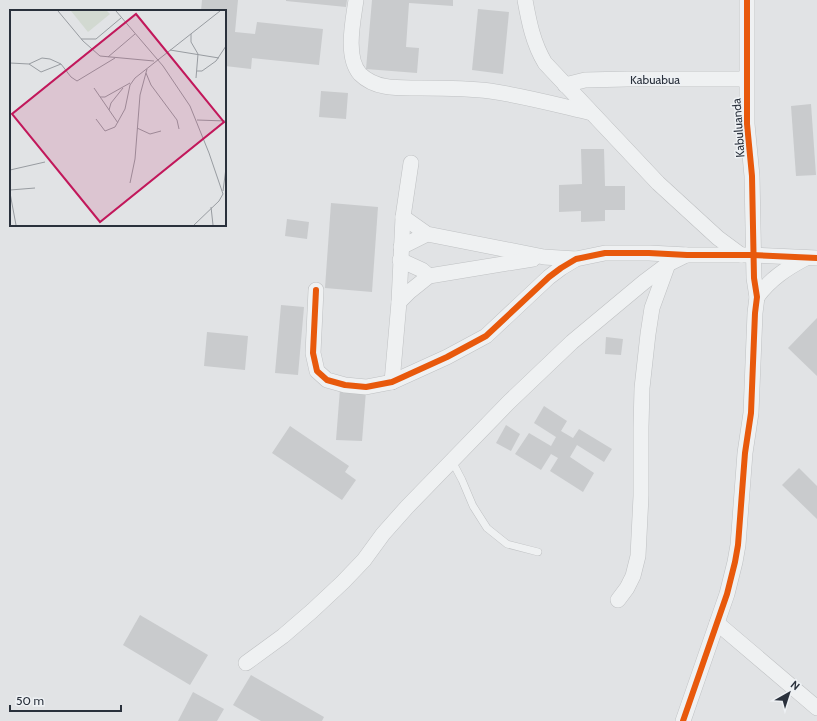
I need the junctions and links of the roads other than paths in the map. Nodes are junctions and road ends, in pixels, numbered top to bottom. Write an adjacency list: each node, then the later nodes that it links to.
1 (356, 0): 8 (street)
2 (525, 0): 6 (street)
3 (747, 0): 5 (street, Kabuluanda)
4 (585, 80): 5 (street, Kabuabua); 6 (street, Kabuabua); 7 (street)
5 (746, 80): 14 (street, Kabuluanda)
6 (565, 86): 7 (street)
7 (581, 102): 8 (street)
8 (592, 113): 14 (street)
9 (411, 163): 10 (street)
10 (403, 217): 11 (street); 12 (street)
11 (427, 234): 12 (street); 15 (street)
12 (401, 254): 19 (street); 22 (street)
13 (687, 255): 14 (street); 17 (street); 18 (street)
14 (747, 255): 16 (street); 21 (street, Kabuluanda)
15 (544, 257): 17 (street); 19 (street)
16 (812, 258): 21 (street)
17 (576, 259): 23 (street)
18 (668, 264): 24 (street); 26 (street)
19 (429, 276): 22 (street)
20 (316, 290): 23 (street)
21 (758, 297): 27 (street)
22 (398, 302): 23 (street)
23 (392, 382)
24 (452, 461): 25 (lane); 28 (street)
25 (538, 552)
26 (618, 600)
27 (717, 623): 29 (street); 30 (street)
28 (246, 663)
29 (817, 708)
30 (683, 721)

